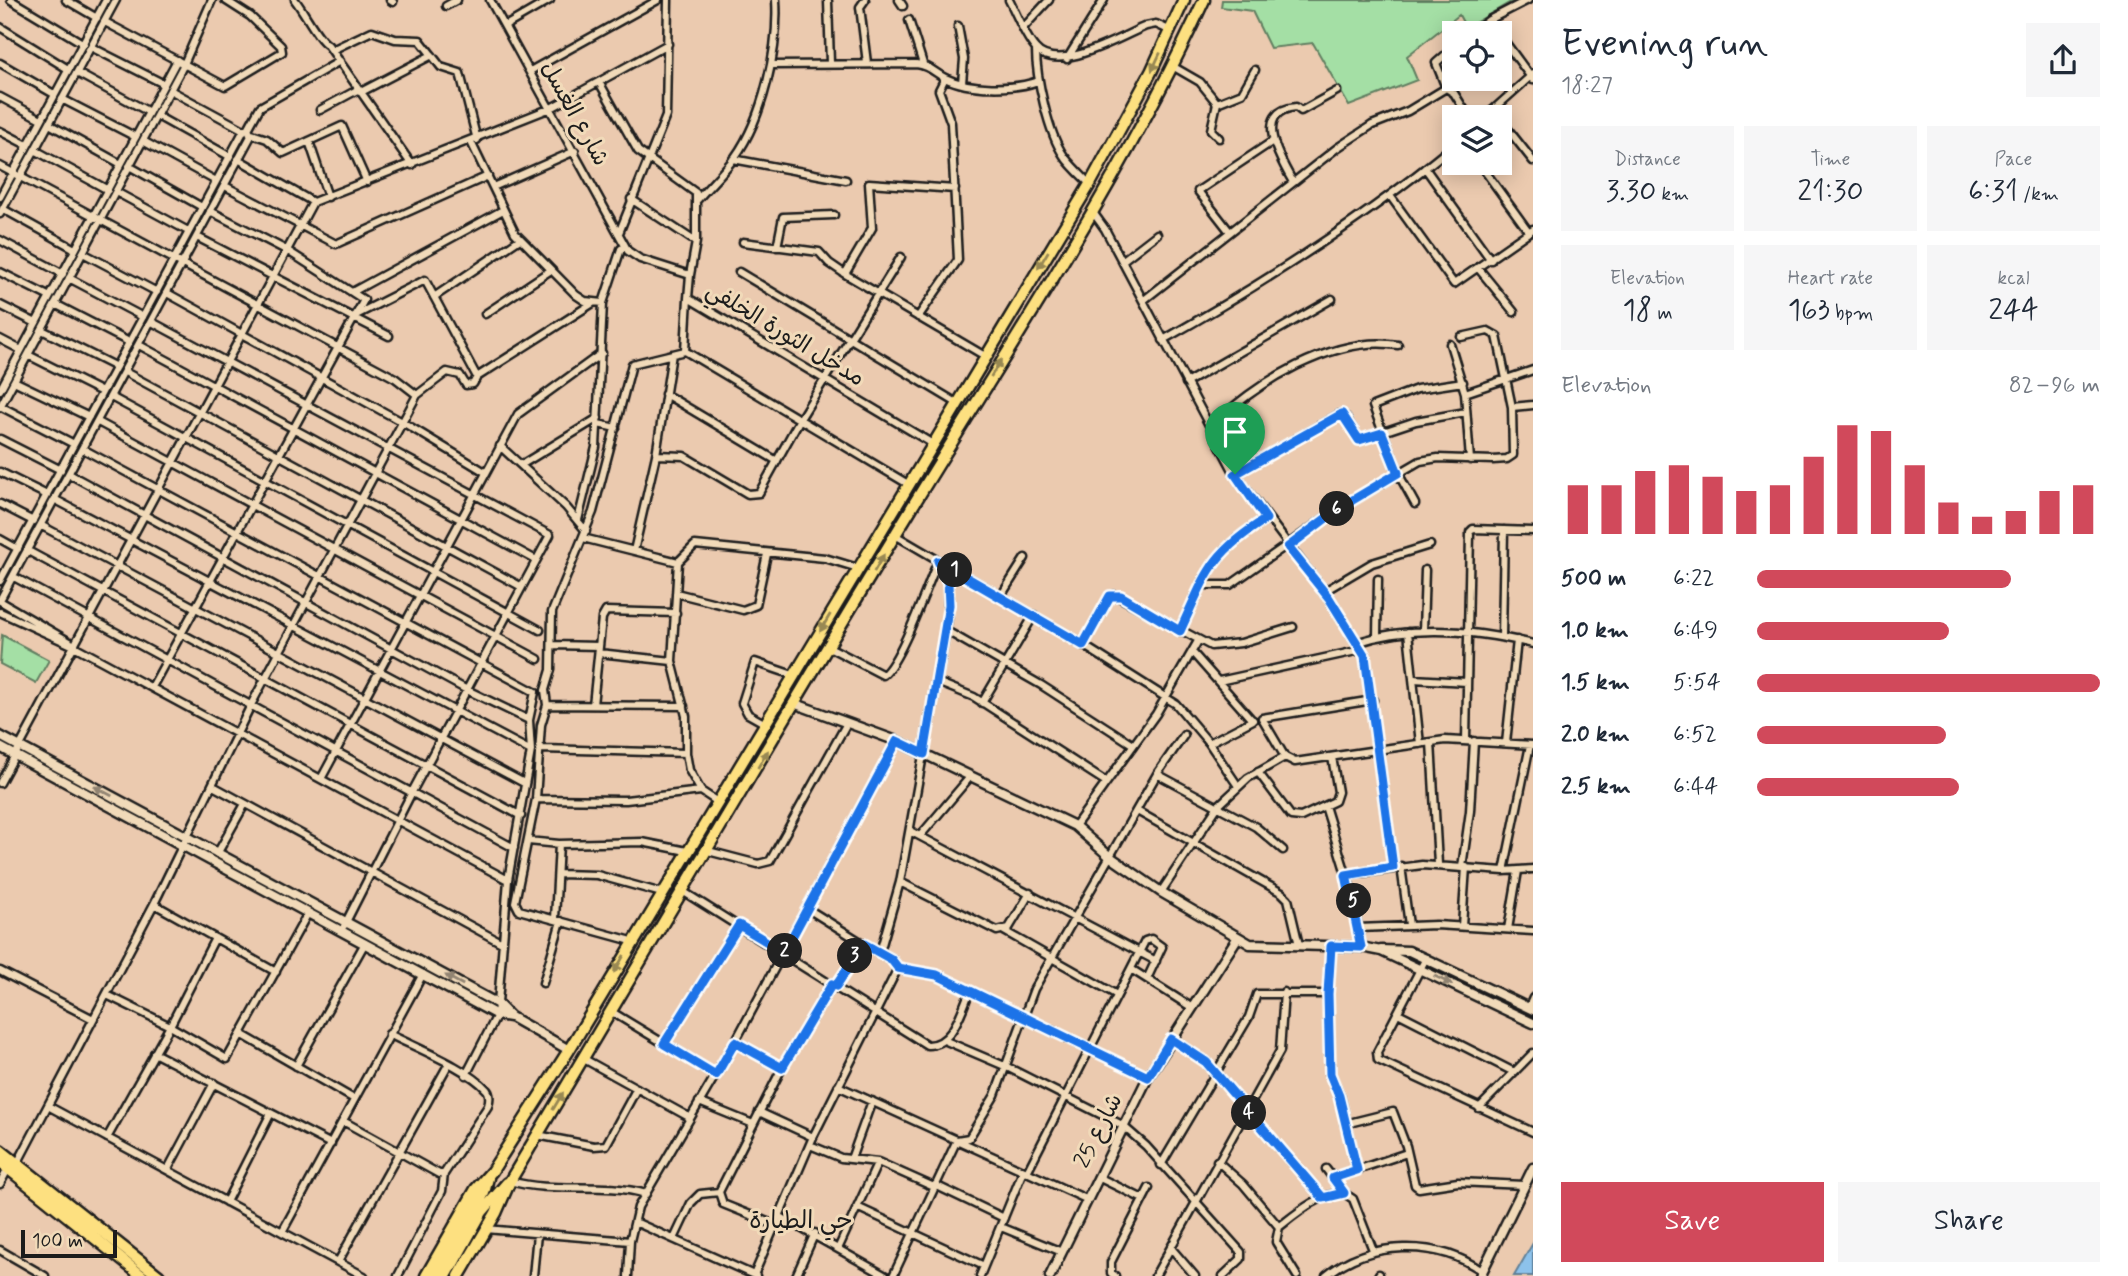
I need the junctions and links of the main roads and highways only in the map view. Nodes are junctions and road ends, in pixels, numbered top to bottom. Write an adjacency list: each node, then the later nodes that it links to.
1 (1184, 0): 4 (highway)
2 (1191, 0): 3 (highway)
3 (1204, 0): 5 (highway)
4 (1171, 30): 5 (highway); 6 (highway, one-way to 6)
5 (1187, 38): 7 (highway, one-way to 5)
6 (727, 785): 7 (highway); 8 (highway)
7 (741, 794): 9 (highway)
8 (706, 818): 9 (highway); 12 (highway, one-way to 12)
9 (722, 827): 13 (highway, one-way to 9)
10 (0, 1150): 11 (highway)
11 (8, 1165): 15 (highway); 16 (highway)
12 (492, 1171): 14 (highway); 17 (highway)
13 (510, 1181): 14 (highway); 20 (highway)
14 (480, 1209): 18 (highway); 19 (highway)
15 (142, 1276)
16 (159, 1276)
17 (426, 1276)
18 (437, 1276)
19 (446, 1276)
20 (459, 1276)

